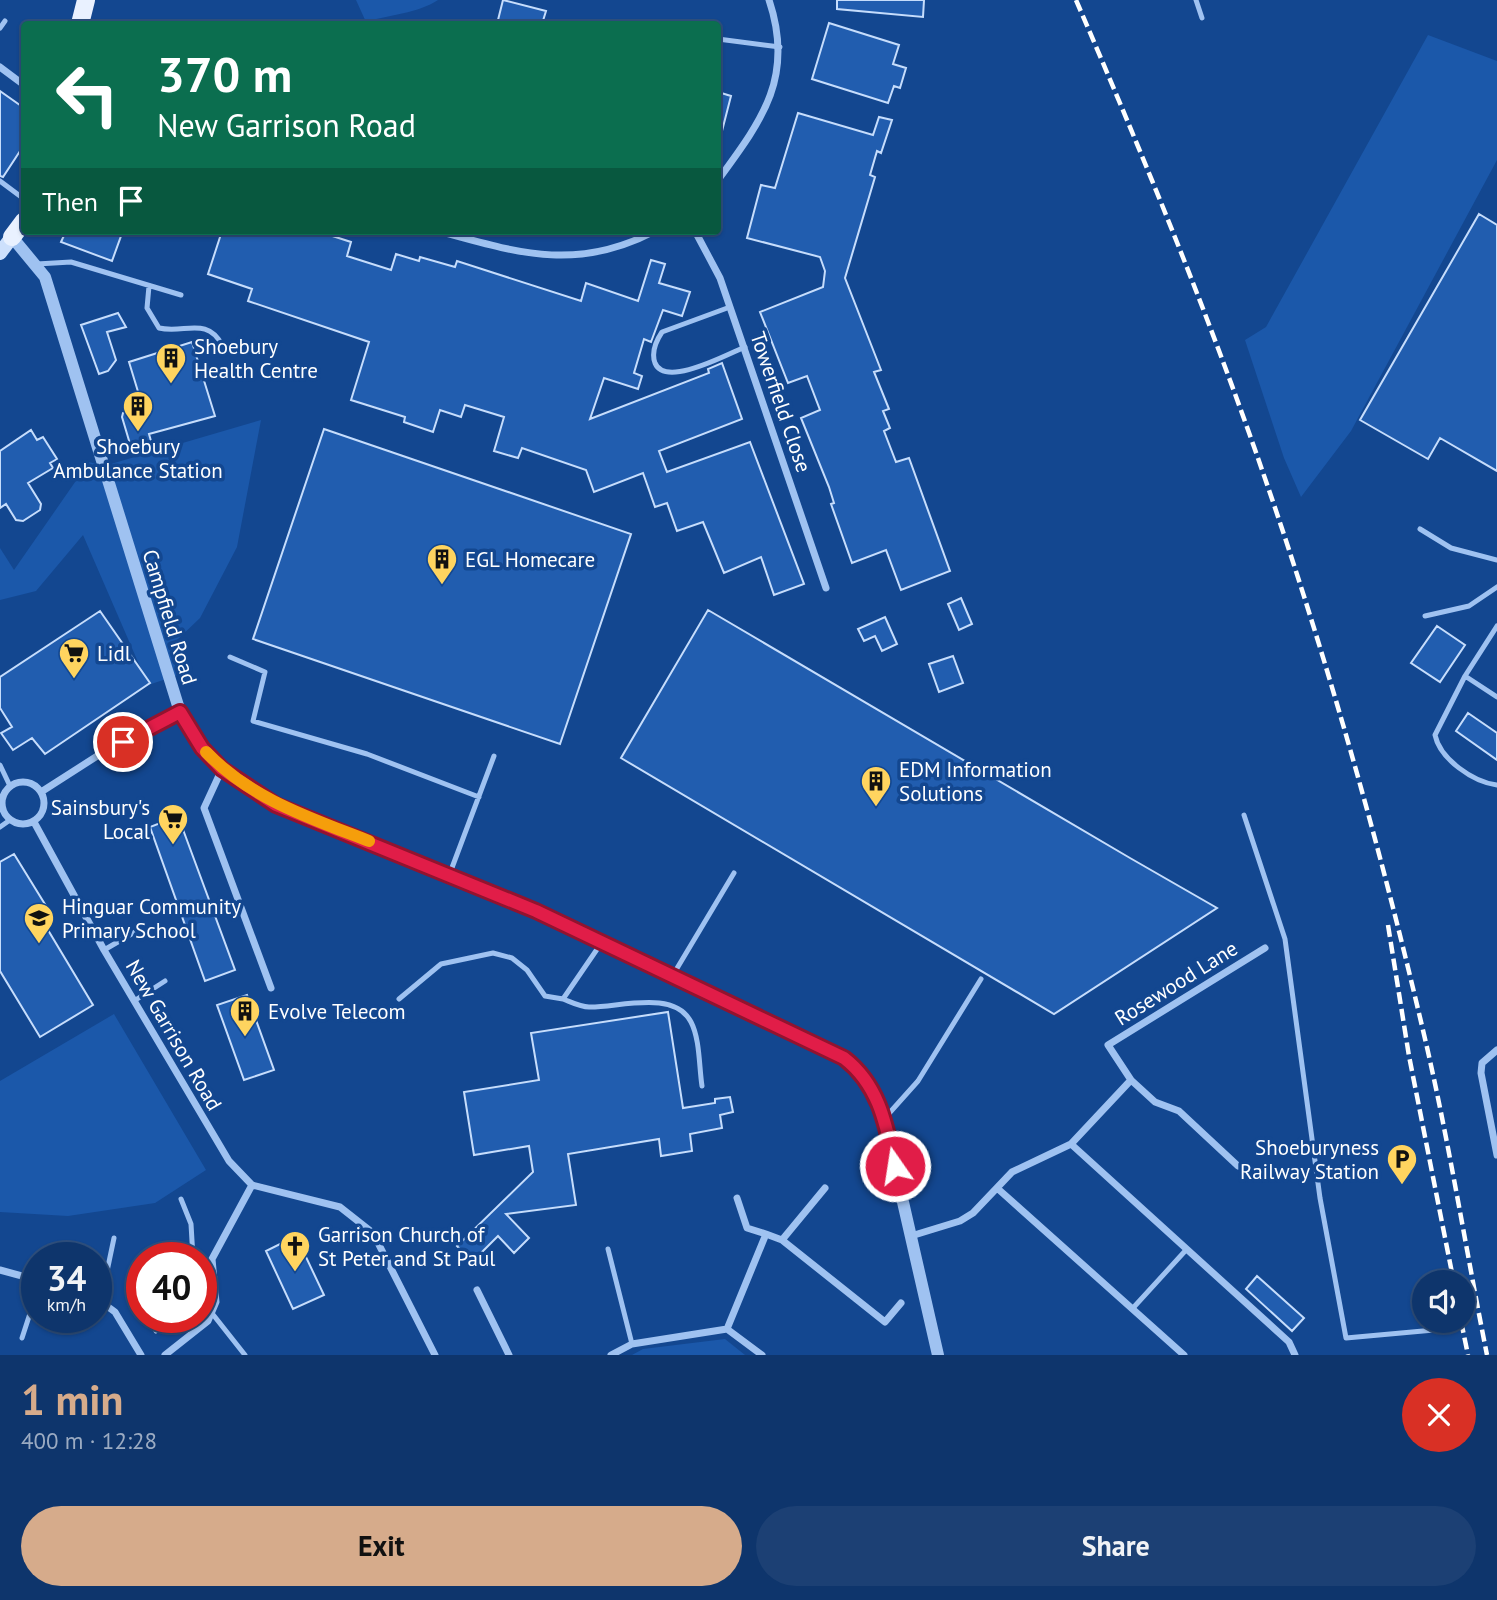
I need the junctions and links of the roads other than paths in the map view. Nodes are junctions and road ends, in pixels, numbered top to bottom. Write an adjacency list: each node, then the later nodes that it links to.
1 (86, 0): 6 (main road)
2 (769, 0): 9 (street)
3 (1196, 0): 4 (lane)
4 (1202, 18)
5 (5, 21): 7 (lane)
6 (81, 21)
7 (0, 28)
8 (721, 39): 9 (lane)
9 (780, 47): 12 (street)
10 (0, 67): 11 (street)
11 (21, 83)
12 (721, 176)
13 (0, 181): 14 (lane)
14 (21, 197)
15 (21, 225): 19 (main road)
16 (456, 235): 17 (street)
17 (645, 235)
18 (697, 235): 24 (street, Towerfield Close)
19 (12, 237): 20 (main road); 21 (street, Campfield Road)
20 (0, 253)
21 (37, 264): 22 (lane); 36 (street, Campfield Road)
22 (149, 286): 23 (lane); 25 (lane)
23 (181, 295)
24 (730, 307): 26 (street, Towerfield Close); 26 (lane)
25 (222, 345)
26 (744, 347): 30 (street, Towerfield Close)
27 (1420, 528): 28 (lane)
28 (1497, 560)
29 (1497, 587): 31 (lane)
30 (826, 588)
31 (1425, 616)
32 (1497, 626): 34 (lane)
33 (230, 657): 43 (lane)
34 (1465, 676): 35 (lane); 40 (lane)
35 (1497, 697)
36 (180, 712): 39 (street, Campfield Road); 42 (street)
37 (494, 756): 43 (lane)
38 (0, 765): 41 (lane)
39 (222, 769): 49 (street, Campfield Road); 58 (street)
40 (1497, 785)
41 (10, 786): 42 (street); 44 (street)
42 (41, 792): 47 (street)
43 (479, 797): 49 (lane)
44 (1, 806): 46 (street)
45 (1244, 815): 91 (lane)
46 (10, 820): 47 (street); 48 (lane)
47 (34, 822): 54 (street, New Garrison Road)
48 (0, 827)
49 (450, 873): 52 (street, Campfield Road)
50 (734, 873): 55 (lane)
51 (135, 932): 54 (lane)
52 (602, 942): 55 (street, Campfield Road); 60 (lane)
53 (1265, 948): 63 (street, Rosewood Lane)
54 (104, 950): 61 (street, New Garrison Road)
55 (673, 976): 65 (street, Campfield Road)
56 (981, 979): 65 (lane)
57 (165, 981): 61 (lane)
58 (271, 988)
59 (399, 999): 60 (lane)
60 (563, 999): 64 (lane)
61 (134, 1001): 69 (street, New Garrison Road)
62 (1497, 1050): 67 (street)
63 (1131, 1080): 66 (street); 68 (street)
64 (702, 1086)
65 (884, 1119): 75 (street, Campfield Road)
66 (1070, 1144): 71 (street); 82 (street)
67 (1497, 1155)
68 (1238, 1166)
69 (252, 1185): 79 (street); 99 (street)
70 (825, 1188): 77 (street)
71 (997, 1188): 75 (street); 87 (street)
72 (737, 1198): 74 (street)
73 (181, 1199): 78 (lane)
74 (766, 1234): 77 (street); 90 (street)
75 (911, 1236): 104 (street, Campfield Road)
76 (114, 1238): 80 (lane)
77 (782, 1240): 86 (street)
78 (192, 1242)
79 (217, 1245)
80 (112, 1246)
81 (608, 1249): 95 (lane)
82 (1186, 1250): 87 (lane); 106 (street)
83 (0, 1270): 84 (street)
84 (21, 1276)
85 (477, 1290): 100 (street)
86 (901, 1303)
87 (1133, 1308): 105 (street)
88 (112, 1310): 96 (street)
89 (217, 1320): 98 (lane)
90 (727, 1329): 95 (street); 103 (street)
91 (1412, 1332)
92 (24, 1333): 94 (lane)
93 (195, 1333): 97 (street)
94 (22, 1338)
95 (632, 1344): 101 (street); 102 (street)
96 (141, 1355)
97 (165, 1355)
98 (245, 1355)
99 (435, 1355)
100 (509, 1355)
101 (611, 1355)
102 (634, 1355)
103 (762, 1355)
104 (938, 1355)
105 (1184, 1355)
106 (1295, 1355)

